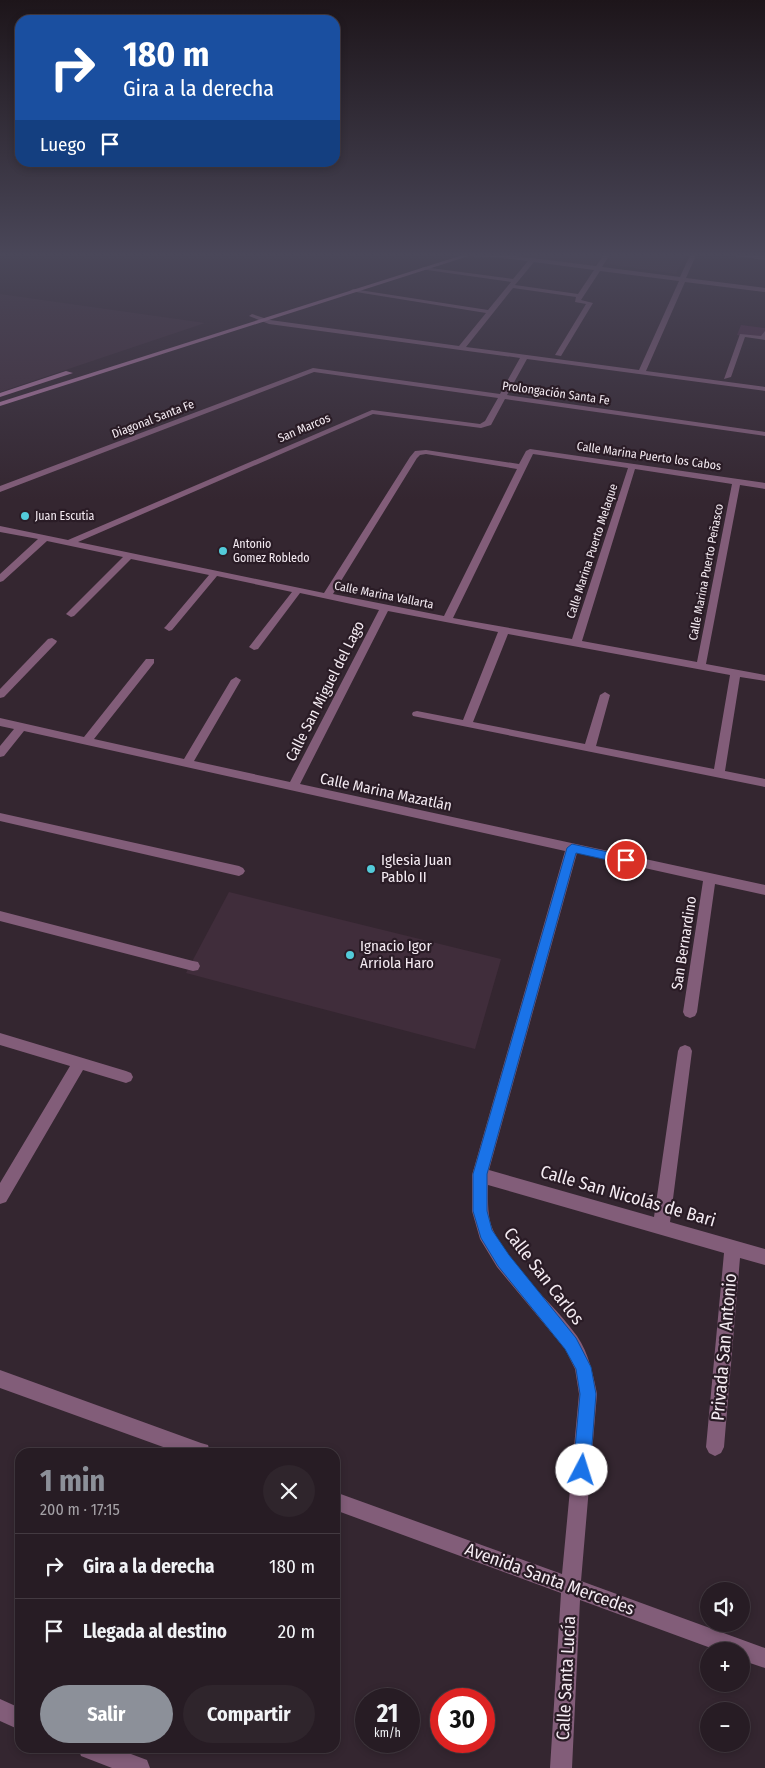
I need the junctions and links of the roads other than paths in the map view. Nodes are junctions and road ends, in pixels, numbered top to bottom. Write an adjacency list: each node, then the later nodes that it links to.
1 (189, 336): 14 (street)
2 (213, 336): 23 (street)
3 (381, 336): 11 (street)
4 (397, 336): 11 (street)
5 (471, 336): 11 (street)
6 (571, 336): 12 (street)
7 (658, 336): 15 (street)
8 (742, 336): 18 (street)
9 (746, 336): 10 (street)
10 (764, 336)
11 (463, 346): 12 (street); 13 (street)
12 (559, 355): 15 (street)
13 (525, 356): 15 (street); 22 (street, San Marcos)
14 (84, 368)
15 (643, 369): 18 (street); 20 (street)
16 (313, 370): 22 (street, Prolongación Santa Fe); 29 (street, Diagonal Santa Fe)
17 (75, 371): 21 (street)
18 (727, 377): 19 (street)
19 (765, 382)
20 (765, 389)
21 (0, 395)
22 (503, 397): 24 (street, Prolongación Santa Fe); 32 (street, San Marcos)
23 (0, 404)
24 (765, 434)
25 (632, 466): 26 (street, Calle Marina Puerto los Cabos); 27 (street, Calle Marina Puerto los Cabos); 44 (street, Calle Marina Puerto Melaque)
26 (521, 467): 37 (street); 40 (street)
27 (736, 482): 28 (street, Calle Marina Puerto los Cabos); 47 (street, Calle Marina Puerto Peñasco)
28 (765, 486)
29 (0, 489)
30 (0, 529): 31 (street, Calle Marina Vallarta)
31 (45, 538): 32 (street, Calle Marina Vallarta); 35 (street)
32 (69, 543): 33 (street, Calle Marina Vallarta)
33 (128, 556): 34 (street, Calle Marina Vallarta); 39 (street)
34 (215, 573): 36 (street, Calle Marina Vallarta); 41 (street)
35 (0, 579)
36 (298, 590): 37 (street, Calle Marina Vallarta); 45 (street)
37 (327, 596): 38 (street, Calle Marina Vallarta)
38 (385, 608): 40 (street, Calle Marina Vallarta); 63 (street, Calle San Miguel del Lago)
39 (71, 614)
40 (447, 620): 42 (street, Calle Marina Vallarta)
41 (169, 628)
42 (504, 630): 44 (street, Calle Marina Vallarta); 55 (street)
43 (52, 640): 51 (street)
44 (576, 643): 47 (street, Calle Marina Vallarta)
45 (254, 647)
46 (150, 661): 57 (street)
47 (701, 666): 48 (street, Calle Marina Vallarta)
48 (735, 672): 49 (street, Calle Marina Vallarta); 61 (street)
49 (765, 678)
50 (236, 680): 60 (street)
51 (0, 695)
52 (604, 695): 58 (street)
53 (417, 714): 55 (street)
54 (0, 722): 56 (street, Calle Marina Mazatlán)
55 (467, 724): 58 (street)
56 (20, 727): 57 (street, Calle Marina Mazatlán); 59 (street)
57 (86, 741): 60 (street, Calle Marina Mazatlán)
58 (589, 749): 61 (street)
59 (0, 752)
60 (187, 764): 63 (street, Calle Marina Mazatlán)
61 (719, 774): 62 (street)
62 (765, 783)
63 (293, 787): 65 (street, Calle Marina Mazatlán)
64 (0, 817): 66 (street)
65 (572, 848): 67 (street, Calle Marina Mazatlán); 76 (street, Calle San Carlos)
66 (239, 871)
67 (710, 878): 68 (street, Calle Marina Mazatlán); 71 (street, San Bernardino)
68 (765, 890)
69 (0, 916): 70 (street)
70 (193, 966)
71 (690, 1012)
72 (0, 1039): 74 (street)
73 (685, 1051): 78 (street)
74 (80, 1063): 75 (street); 77 (street)
75 (126, 1077)
76 (480, 1174): 78 (street, Calle San Nicolás de Bari); 85 (street, Calle San Carlos)
77 (0, 1196)
78 (661, 1226): 79 (street, Calle San Nicolás de Bari)
79 (733, 1248): 80 (street, Calle San Nicolás de Bari); 82 (street, Privada San Antonio)
80 (765, 1257)
81 (0, 1379): 83 (street)
82 (716, 1447)
83 (190, 1448)
84 (340, 1503): 85 (street, Avenida Santa Mercedes)
85 (571, 1587): 86 (street, Avenida Santa Mercedes); 91 (street, Calle Santa Lucía)
86 (765, 1658)
87 (0, 1710): 88 (street)
88 (15, 1717)
89 (102, 1753): 90 (street)
90 (139, 1768)
91 (561, 1768)

